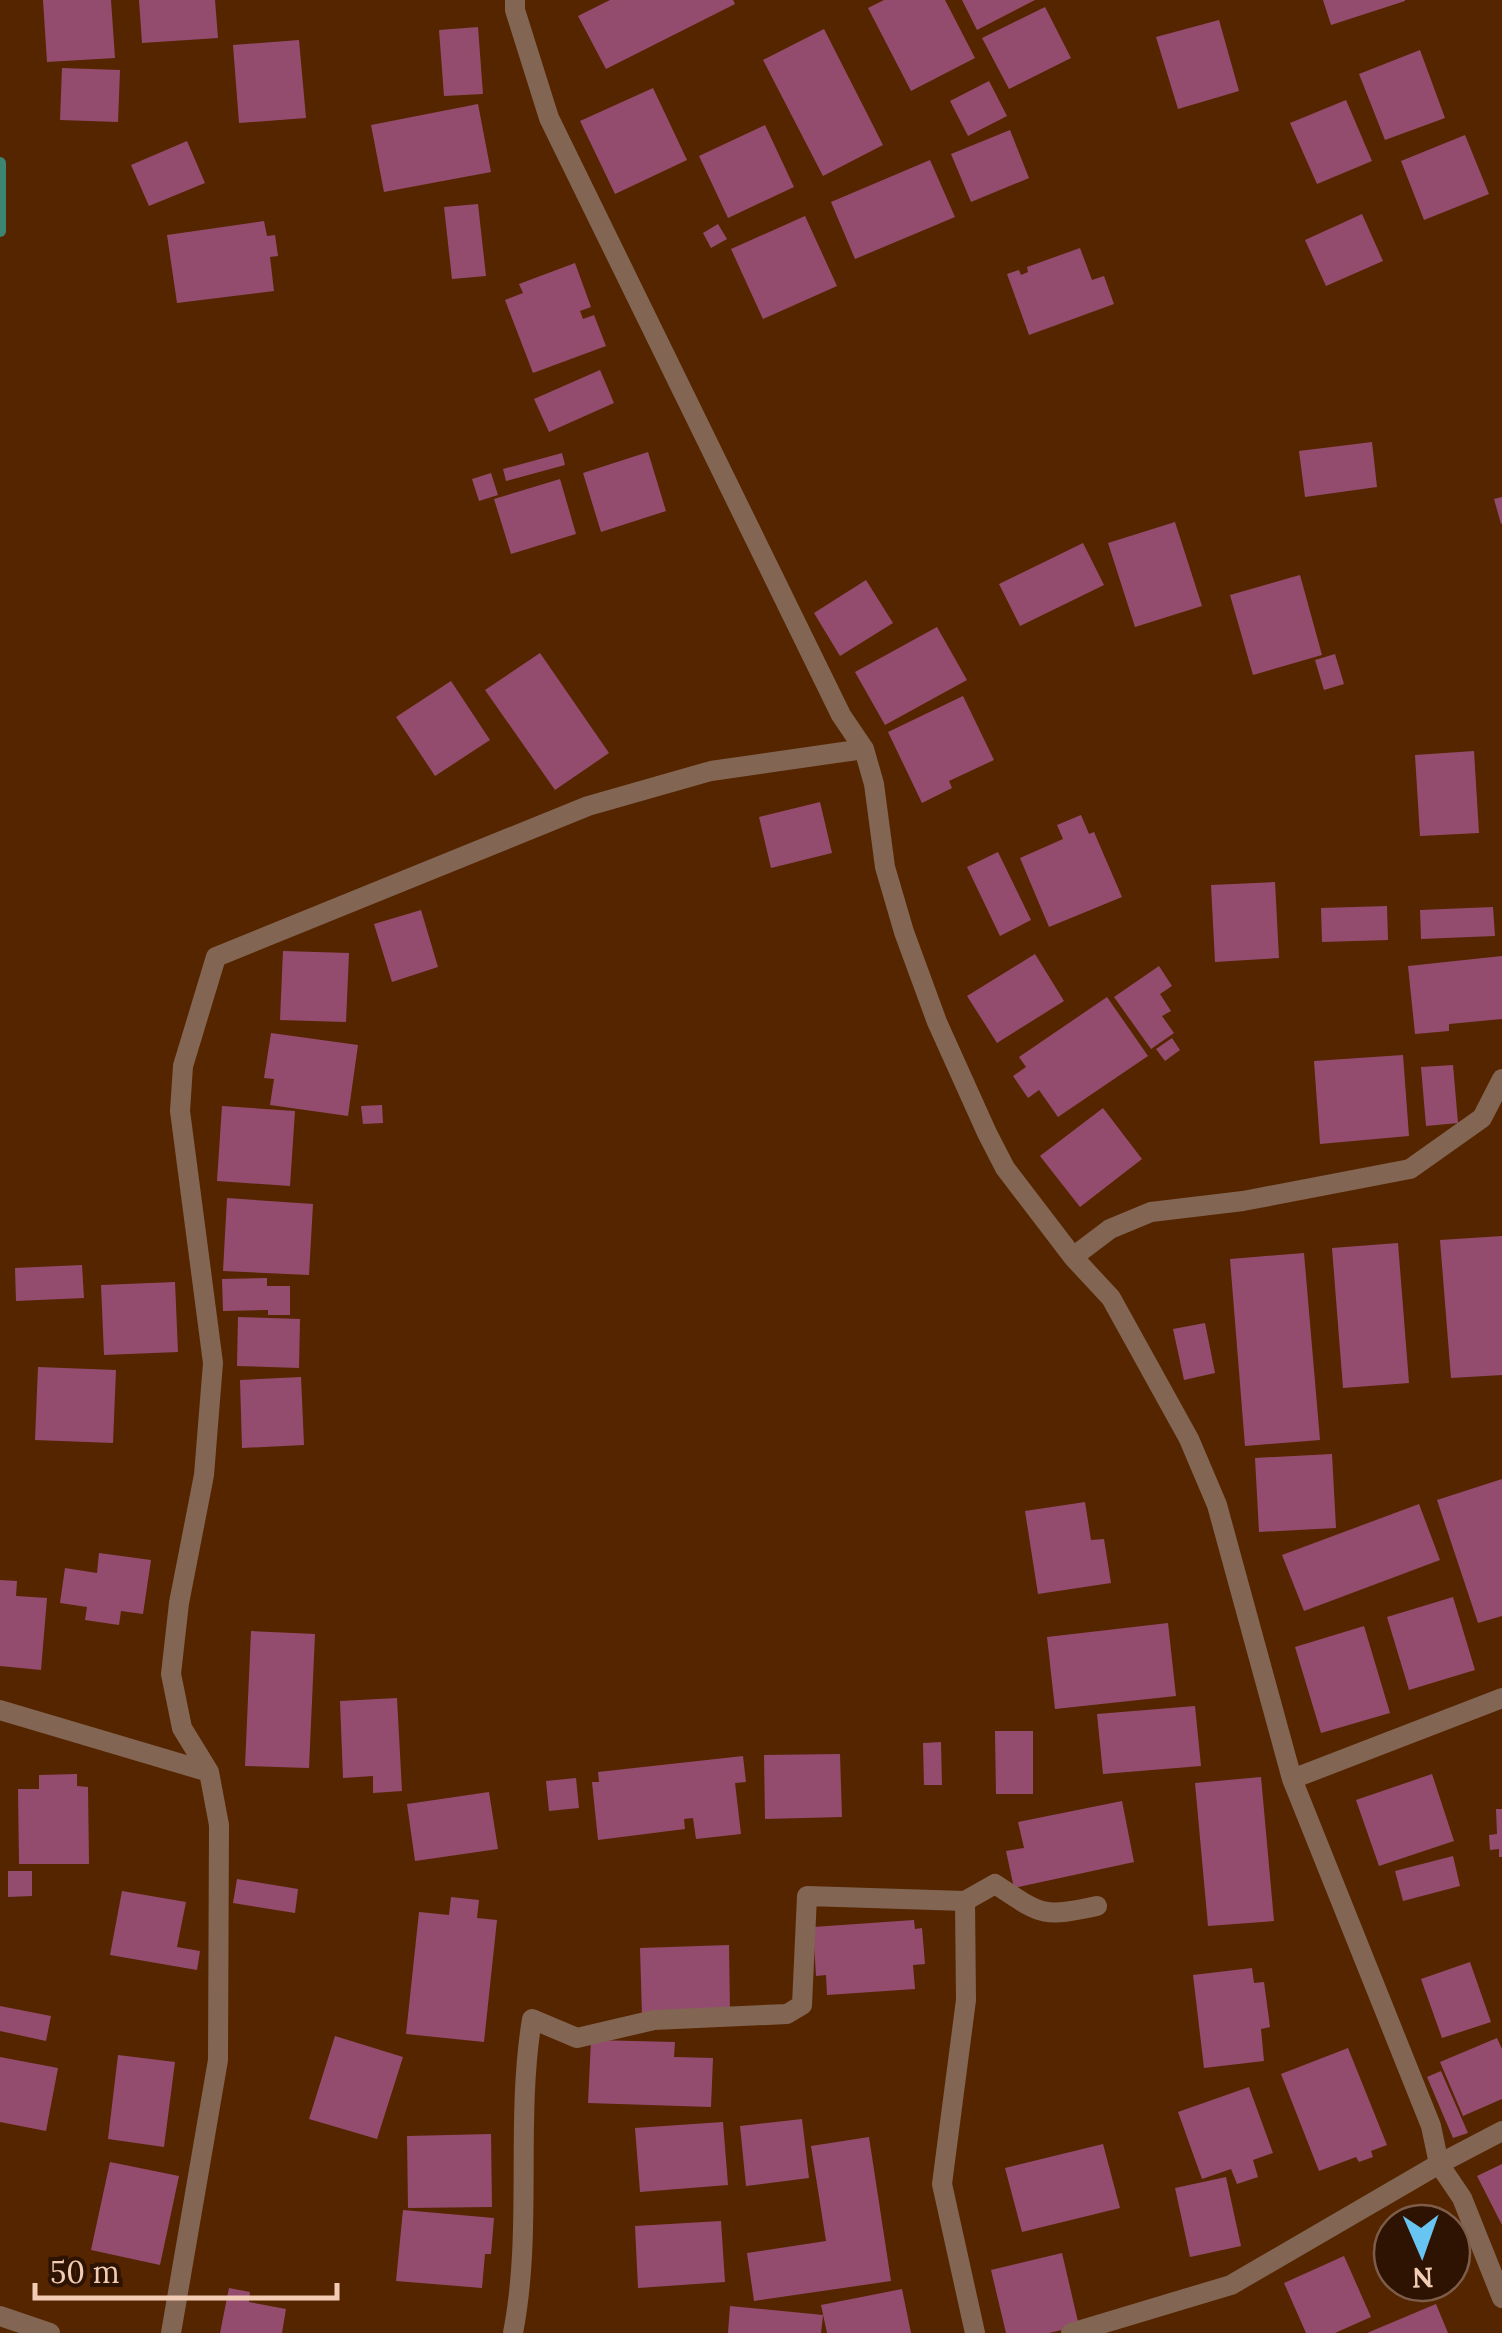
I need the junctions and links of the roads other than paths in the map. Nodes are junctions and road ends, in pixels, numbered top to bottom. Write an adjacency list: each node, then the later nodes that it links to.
1 (515, 0): 2 (street)
2 (864, 748): 4 (street); 7 (street)
3 (1502, 1079): 4 (street)
4 (1073, 1258): 8 (street)
5 (1502, 1698): 8 (street)
6 (0, 1710): 7 (street)
7 (210, 1772): 16 (street)
8 (1292, 1779): 12 (street)
9 (965, 1902): 10 (street); 17 (street); 18 (street)
10 (1097, 1906)
11 (1502, 2132): 12 (street)
12 (1439, 2164): 13 (street); 19 (street)
13 (1502, 2298)
14 (0, 2316): 15 (street)
15 (50, 2333)
16 (171, 2333)
17 (513, 2333)
18 (974, 2333)
19 (1070, 2333)

